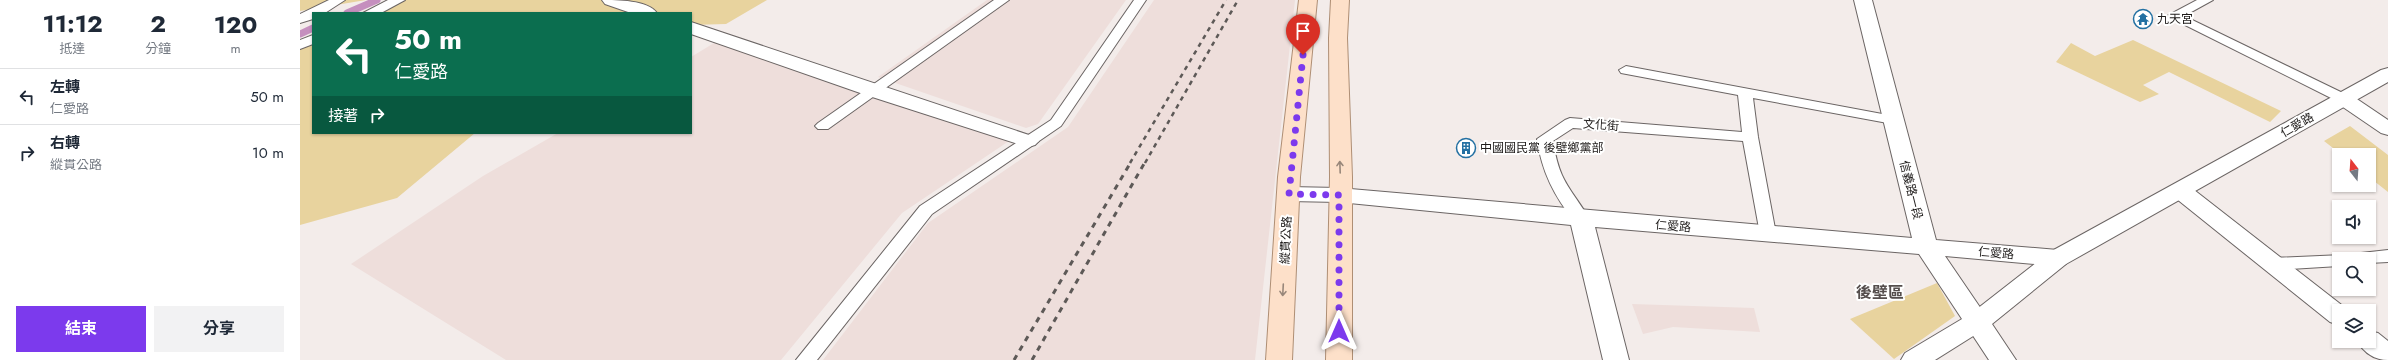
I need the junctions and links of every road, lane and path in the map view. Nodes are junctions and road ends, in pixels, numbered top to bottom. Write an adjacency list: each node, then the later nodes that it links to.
1 (339, 0): 10 (lane)
2 (399, 0): 11 (lane)
3 (611, 0): 12 (street)
4 (1003, 0): 22 (lane)
5 (1140, 0): 29 (lane)
6 (1308, 0): 18 (main road, 縱貫公路)
7 (1340, 0): 16 (main road)
8 (1863, 0): 25 (street, 信義路一段)
9 (2207, 0): 24 (lane)
10 (316, 12)
11 (372, 12)
12 (645, 12)
13 (312, 14): 14 (lane)
14 (300, 19)
15 (692, 28): 22 (street)
16 (1338, 38): 18 (main road); 32 (main road, one-way to 16)
17 (312, 39): 19 (lane)
18 (1304, 40): 31 (main road, 縱貫公路)
19 (300, 44)
20 (1626, 70): 23 (lane)
21 (2388, 74): 24 (street, 仁愛路)
22 (873, 91): 26 (lane); 29 (street)
23 (1744, 92): 25 (lane); 28 (lane)
24 (2344, 98): 27 (street); 30 (street, 仁愛路)
25 (1894, 120): 35 (street, 信義路一段)
26 (823, 126)
27 (2388, 129)
28 (1750, 136): 33 (lane, 文化街); 34 (lane)
29 (1028, 141): 45 (lane)
30 (2181, 191): 38 (street, 仁愛路); 40 (street)
31 (1289, 194): 32 (street, 仁愛路); 46 (main road, 縱貫公路, one-way to 46)
32 (1339, 195): 33 (street, 仁愛路); 47 (main road)
33 (1581, 218): 34 (street, 仁愛路); 48 (street, 文化街)
34 (1768, 234): 35 (street, 仁愛路)
35 (1926, 247): 38 (street, 仁愛路); 42 (street, 信義路一段)
36 (2388, 256): 37 (lane)
37 (2376, 257)
38 (2058, 258): 42 (street, 仁愛路)
39 (2332, 260): 40 (lane)
40 (2273, 264): 41 (street)
41 (2332, 310)
42 (1977, 322): 49 (street, 仁愛路); 50 (street, 信義路一段)
43 (2376, 346): 44 (street)
44 (2388, 355)
45 (806, 360)
46 (1279, 360)
47 (1339, 360)
48 (1616, 360)
49 (1914, 360)
50 (2003, 360)

